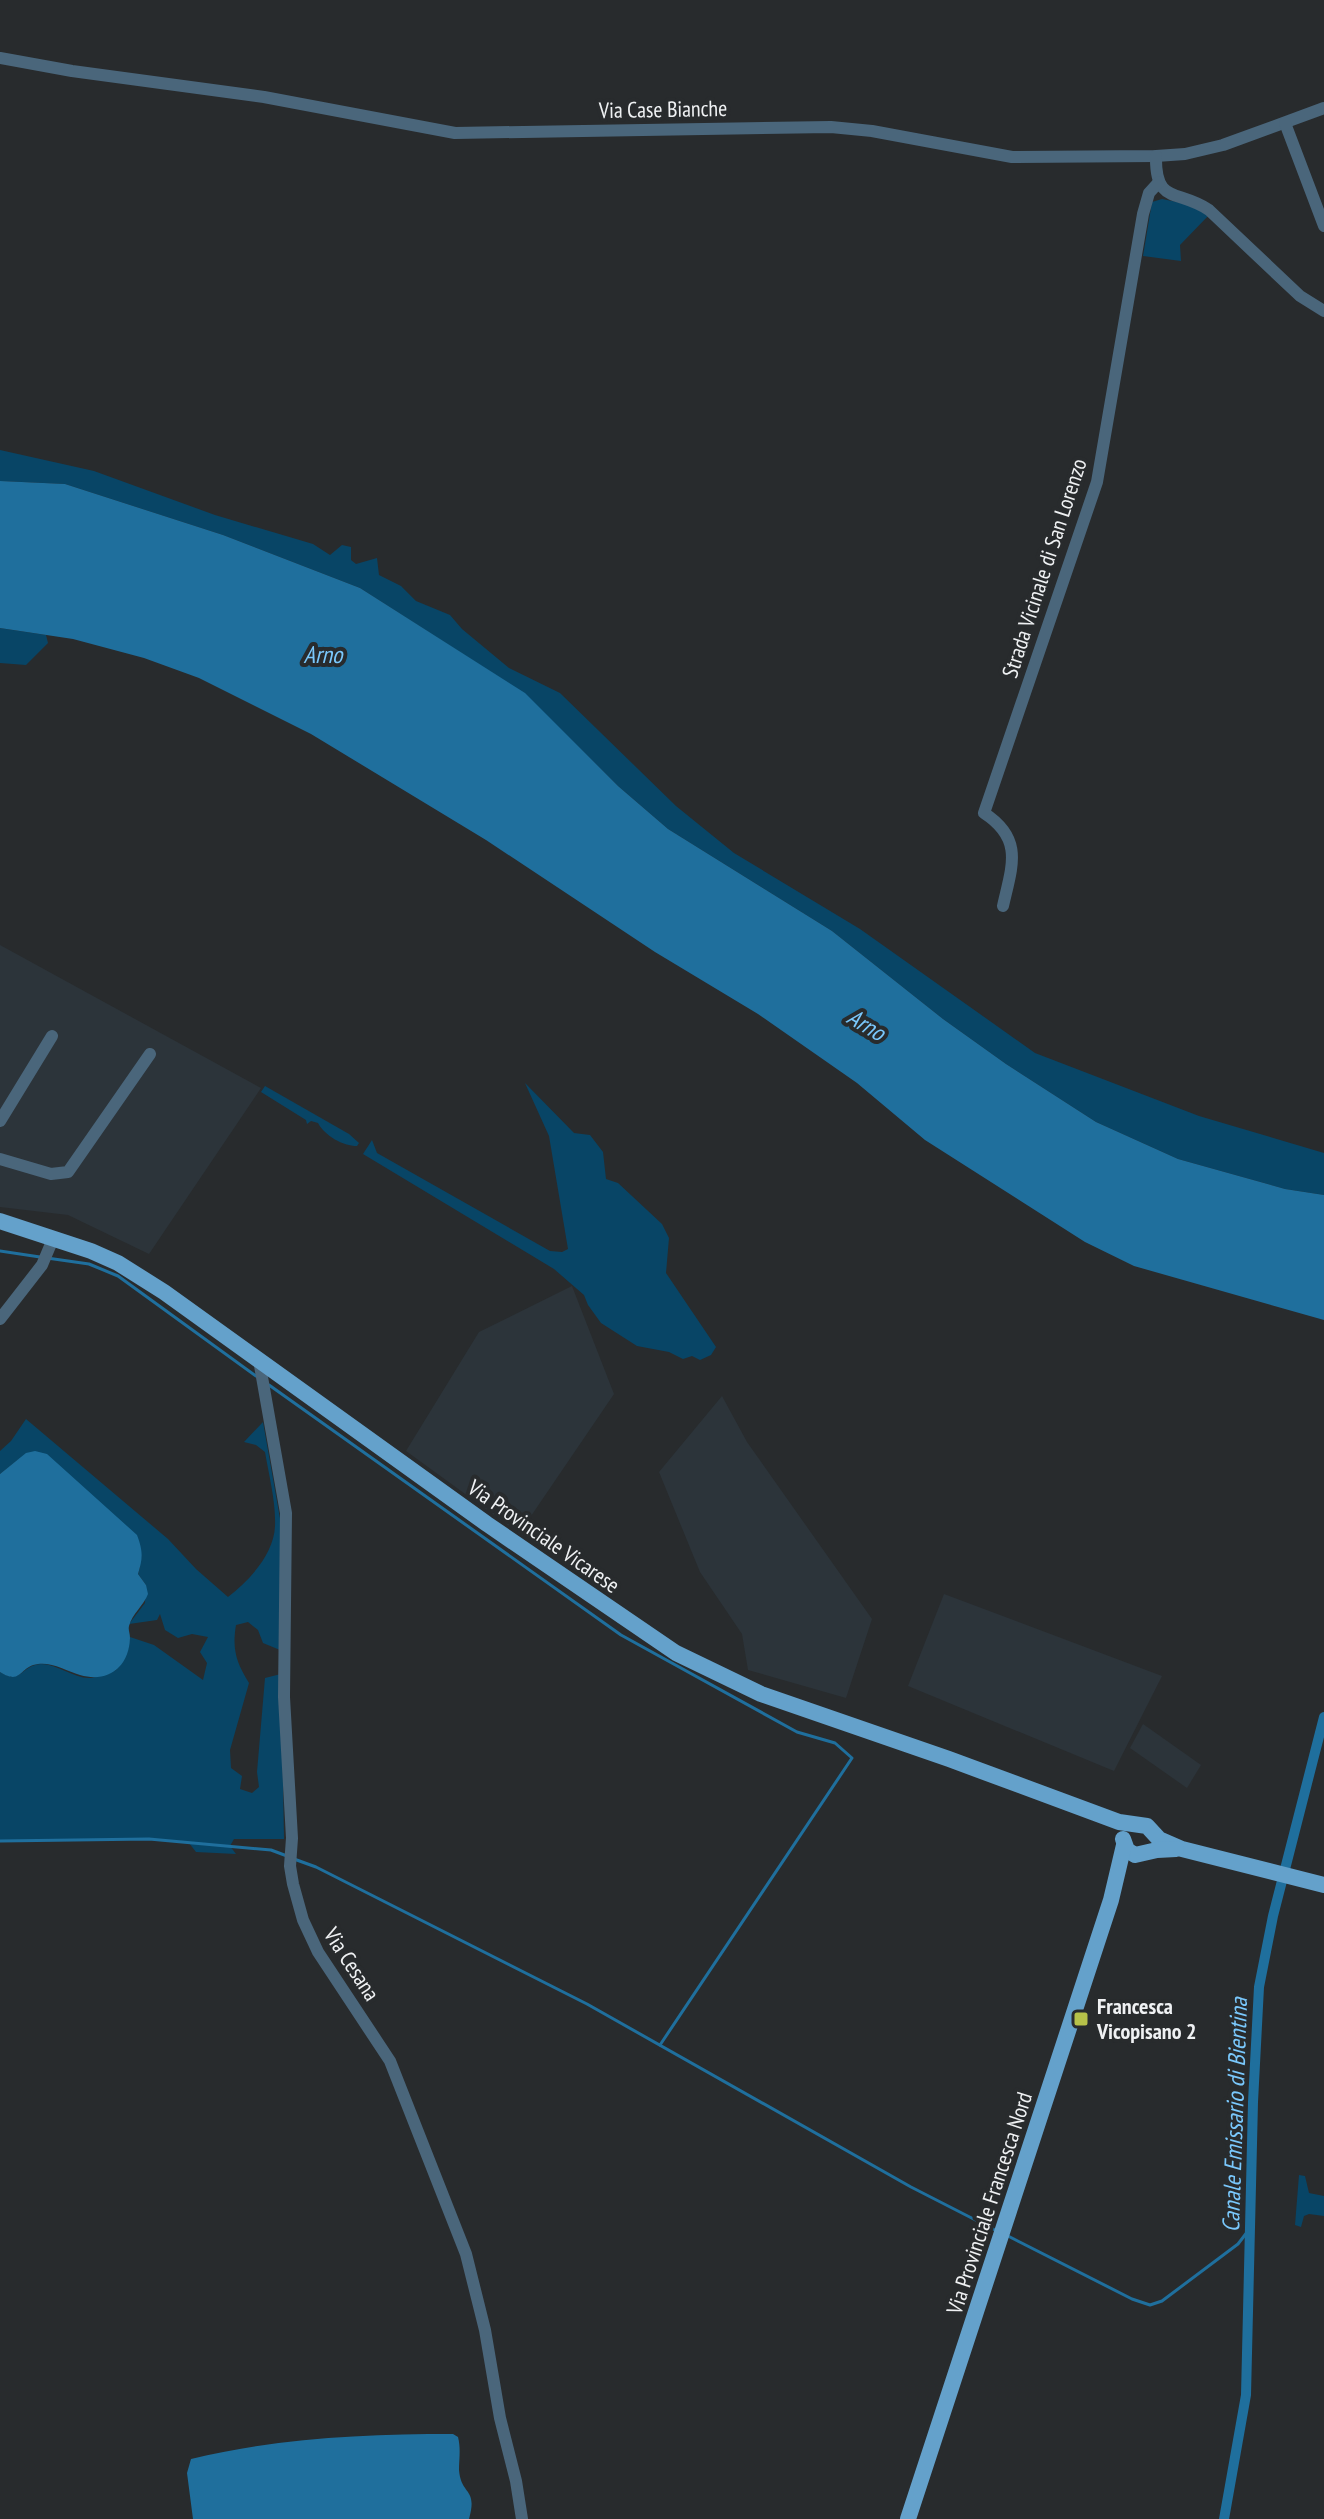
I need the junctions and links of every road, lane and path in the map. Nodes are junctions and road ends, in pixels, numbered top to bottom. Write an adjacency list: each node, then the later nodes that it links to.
1 (0, 58): 4 (street, Via Case Bianche)
2 (1324, 108): 3 (street, Via Case Bianche)
3 (1285, 123): 4 (street, Via Case Bianche); 6 (street)
4 (1156, 156): 5 (street)
5 (1159, 182): 7 (street); 8 (street, Strada Vicinale di San Lorenzo)
6 (1324, 226)
7 (1324, 311)
8 (1003, 906)
9 (52, 1036): 11 (street)
10 (150, 1054): 12 (street)
11 (0, 1121)
12 (0, 1159)
13 (0, 1221): 14 (main road, Via Provinciale Vicarese)
14 (53, 1239): 15 (street); 16 (main road, Via Provinciale Vicarese)
15 (0, 1319)
16 (262, 1375): 17 (main road, Via Provinciale Vicarese); 25 (street, Via Cesana)
17 (1101, 1815): 18 (main road, Via Provinciale Vicarese); 20 (main road, Via Provinciale Vicarese)
18 (1136, 1825): 19 (main road, Via Provinciale Vicarese); 20 (main road)
19 (1154, 1834): 21 (main road, Via Provinciale Vicarese); 22 (main road)
20 (1124, 1842): 22 (main road, Via Provinciale Vicarese); 24 (main road)
21 (1182, 1849): 22 (main road, Via Provinciale Vicarese); 23 (main road, Via Provinciale Vicarese)
22 (1145, 1854): 24 (main road)
23 (1324, 1885)
24 (1111, 1900): 26 (main road, Via Provinciale Francesca Nord)
25 (522, 2519)
26 (908, 2519)

